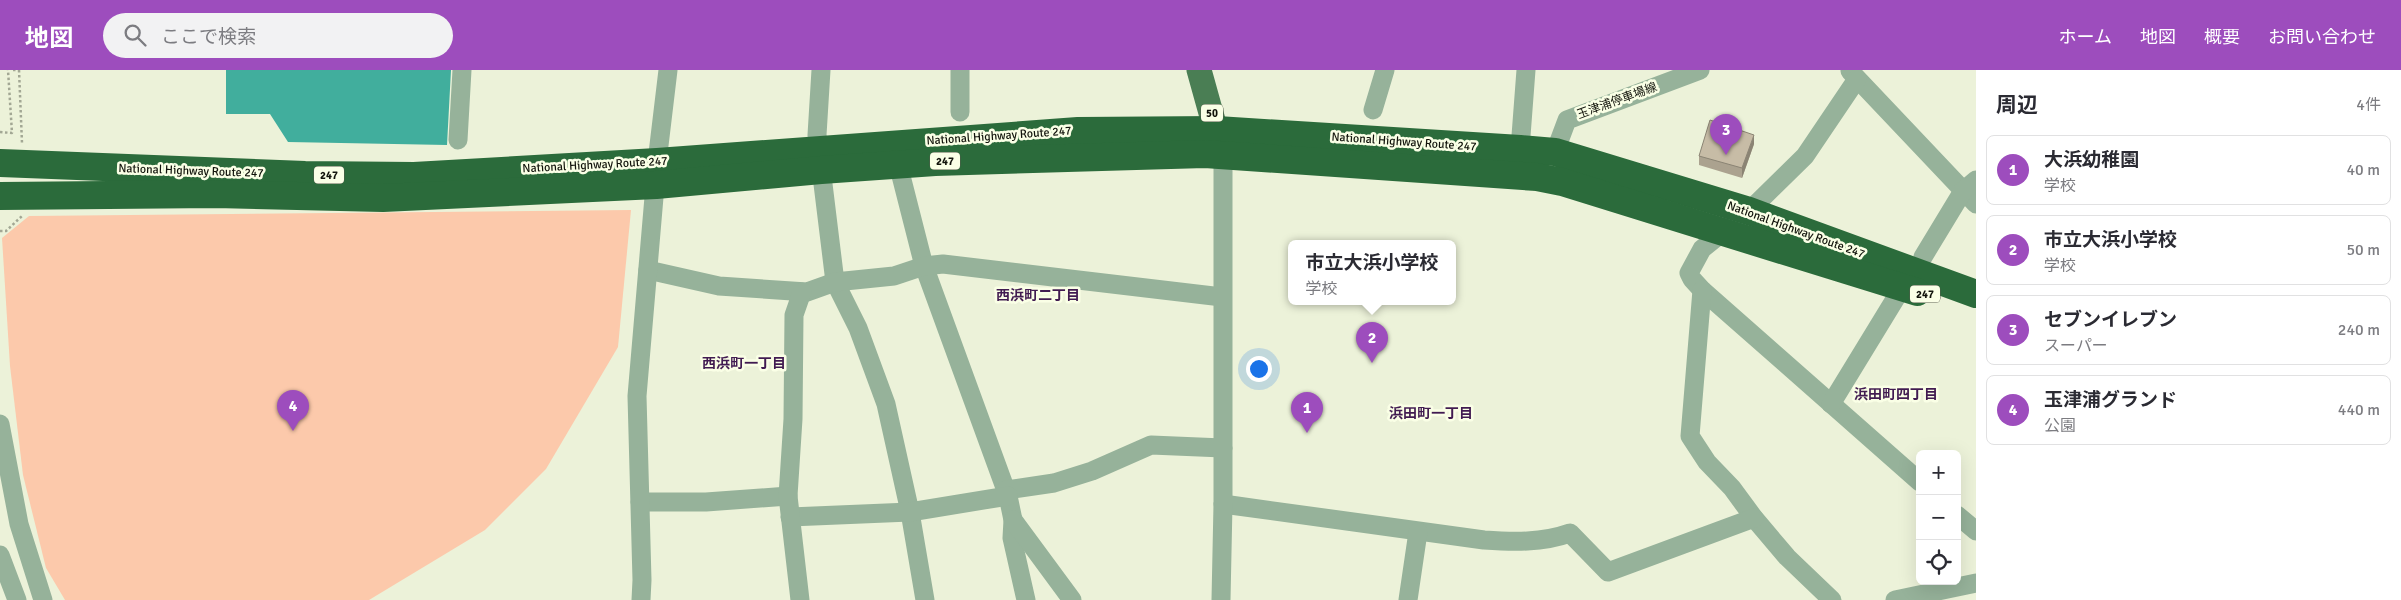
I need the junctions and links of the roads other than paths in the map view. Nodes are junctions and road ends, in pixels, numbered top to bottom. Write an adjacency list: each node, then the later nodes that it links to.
1 (462, 70): 13 (street)
2 (668, 70): 20 (street)
3 (821, 70): 17 (street)
4 (960, 70): 12 (street)
5 (1199, 70): 14 (main road, 50)
6 (1385, 70): 11 (street)
7 (1526, 70): 15 (street)
8 (1700, 70): 10 (street, 玉津浦停車場線)
9 (1853, 74): 21 (street); 24 (street)
10 (1671, 76): 16 (street, 玉津浦停車場線)
11 (1373, 110)
12 (960, 112)
13 (458, 140)
14 (1220, 143): 15 (highway, National Highway Route 247 / 247); 17 (highway, National Highway Route 247 / 247); 19 (highway, National Highway Route 247 / 247); 25 (highway, National Highway Route 247 / 247); 33 (street)
15 (1520, 149): 16 (highway, National Highway Route 247 / 247)
16 (1555, 152): 24 (highway, National Highway Route 247 / 247)
17 (820, 159): 19 (highway, National Highway Route 247 / 247); 20 (highway, National Highway Route 247 / 247); 29 (street)
18 (0, 163): 20 (highway, National Highway Route 247 / 247)
19 (898, 164): 27 (street)
20 (656, 174): 22 (highway, National Highway Route 247 / 247); 28 (street)
21 (1969, 185): 23 (street); 26 (street)
22 (0, 196)
23 (1976, 204)
24 (1749, 211): 25 (street); 32 (highway, National Highway Route 247 / 247)
25 (1725, 231): 30 (street); 35 (highway, National Highway Route 247 / 247)
26 (1924, 258)
27 (924, 266): 29 (street); 33 (street); 40 (street)
28 (648, 270): 31 (street); 42 (street)
29 (835, 282): 31 (street); 44 (street)
30 (1702, 290): 36 (street); 46 (street)
31 (802, 292): 41 (street)
32 (1976, 294)
33 (1222, 296): 38 (street)
34 (1897, 296): 36 (street)
35 (1976, 310)
36 (1831, 404): 39 (street)
37 (0, 424): 54 (street)
38 (1223, 448): 40 (street); 43 (street)
39 (1916, 478)
40 (1007, 493): 44 (street); 48 (street)
41 (788, 496): 42 (street); 45 (street)
42 (640, 502): 55 (street)
43 (1223, 504): 50 (street); 60 (street)
44 (910, 512): 45 (street); 57 (street)
45 (790, 517): 56 (street)
46 (1754, 518): 50 (street); 62 (street)
47 (1961, 518): 49 (street)
48 (1013, 520): 58 (street); 59 (street)
49 (1976, 531)
50 (1418, 532): 61 (street)
51 (0, 554): 53 (street)
52 (1976, 583): 63 (street)
53 (17, 600)
54 (43, 600)
55 (641, 600)
56 (800, 600)
57 (925, 600)
58 (1026, 600)
59 (1072, 600)
60 (1221, 600)
61 (1408, 600)
62 (1832, 600)
63 (1895, 600)

